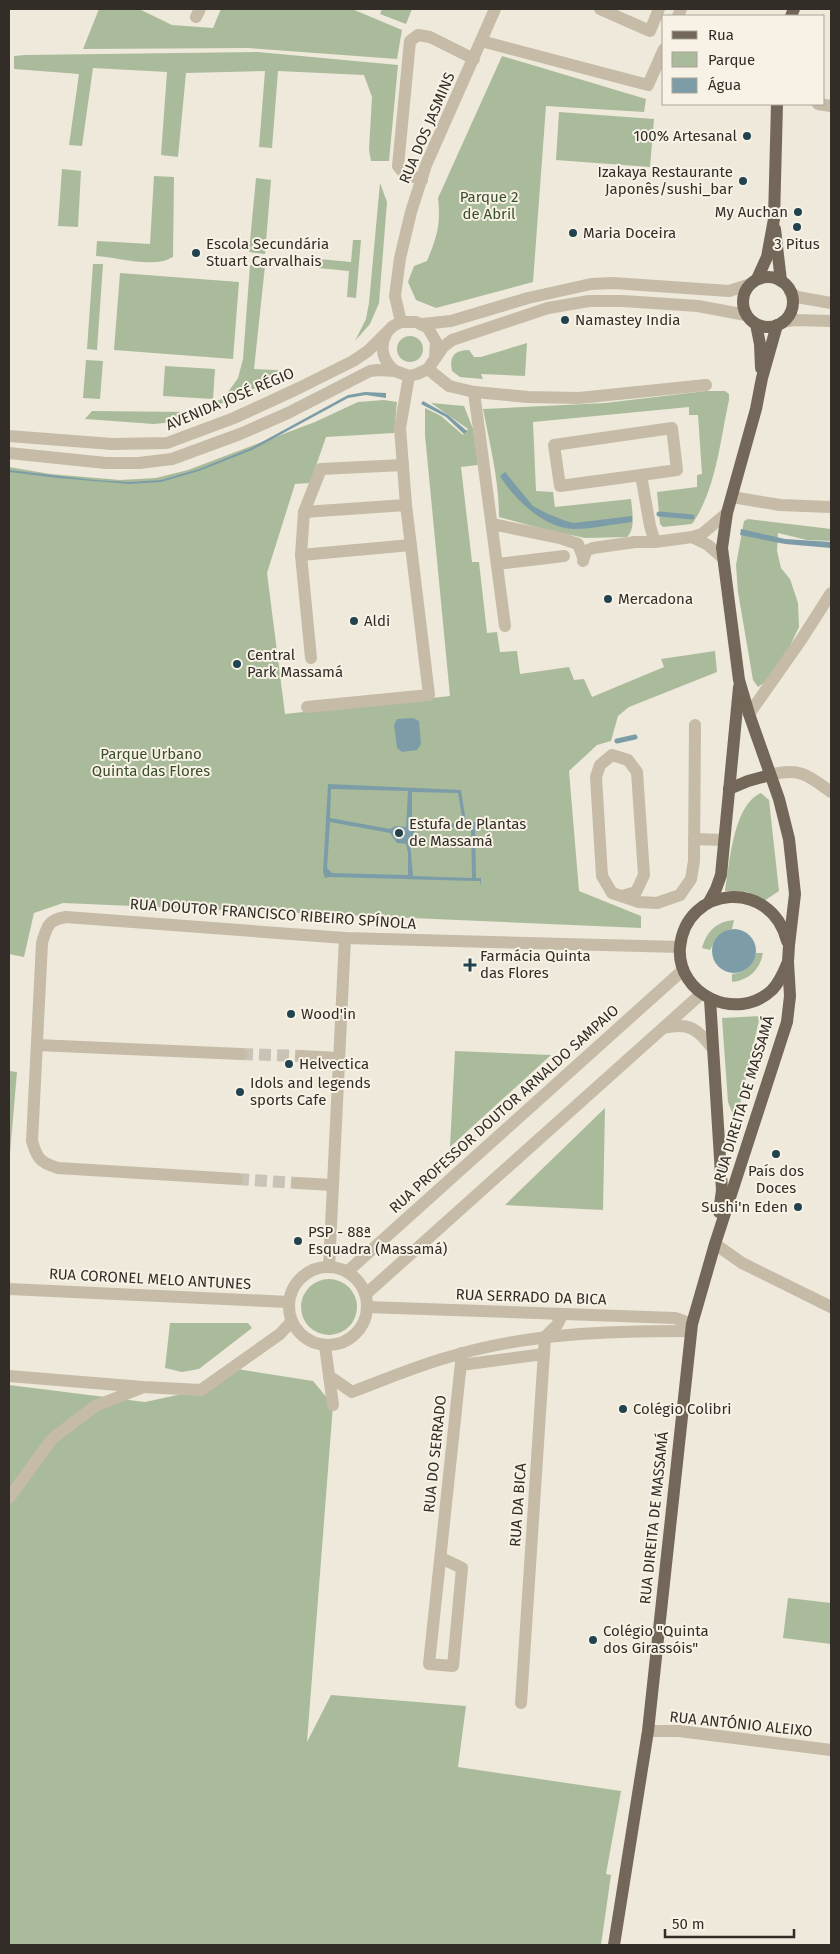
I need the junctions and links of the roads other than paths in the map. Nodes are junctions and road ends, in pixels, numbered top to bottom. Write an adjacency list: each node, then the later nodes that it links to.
1 (495, 9): 4 (street, RUA DOS JASMINS)
2 (600, 9): 3 (street)
3 (659, 9)
4 (481, 41): 5 (street); 6 (street, RUA DOS JASMINS)
5 (662, 53)
6 (474, 59): 8 (street, RUA DOS JASMINS); 8 (street)
7 (777, 105): 9 (main road)
8 (422, 180): 16 (street, RUA DOS JASMINS)
9 (774, 219): 10 (main road); 11 (main road)
10 (781, 281): 11 (main road); 12 (main road)
11 (754, 282): 14 (main road); 17 (street)
12 (790, 292): 13 (street); 19 (main road)
13 (831, 303)
14 (746, 315): 18 (main road); 21 (street)
15 (831, 321): 19 (street)
16 (400, 322): 17 (street); 20 (street, AVENIDA JOSÉ RÉGIO)
17 (422, 324): 21 (street)
18 (756, 324): 19 (main road); 25 (main road, RUA DIREITA DE MASSAMÁ)
19 (780, 324): 25 (main road, RUA DIREITA DE MASSAMÁ)
20 (388, 332): 23 (street); 28 (street, AVENIDA JOSÉ RÉGIO)
21 (435, 357): 22 (street)
22 (428, 369): 24 (street); 27 (street)
23 (394, 371): 24 (street); 29 (street)
24 (409, 376): 30 (street)
25 (762, 378): 32 (main road, RUA DIREITA DE MASSAMÁ)
26 (706, 385): 27 (street)
27 (474, 392): 37 (street)
28 (9, 436)
29 (9, 453)
30 (403, 464): 33 (street); 35 (street)
31 (641, 474): 31 (street); 40 (street)
32 (732, 497): 34 (street); 36 (main road, RUA DIREITA DE MASSAMÁ)
33 (406, 505): 35 (street); 39 (street)
34 (831, 507)
35 (304, 512): 41 (street)
36 (727, 513): 38 (street); 43 (main road, RUA DIREITA DE MASSAMÁ)
37 (492, 524): 40 (street); 44 (street)
38 (692, 537): 40 (street); 43 (street)
39 (411, 545): 41 (street); 49 (street)
40 (660, 545)
41 (302, 555): 47 (street)
42 (564, 556): 44 (street)
43 (723, 558): 48 (main road, RUA DIREITA DE MASSAMÁ)
44 (498, 564): 46 (street)
45 (831, 593): 50 (street)
46 (505, 626)
47 (311, 658)
48 (739, 680): 50 (main road, RUA DIREITA DE MASSAMÁ); 53 (main road, RUA DIREITA DE MASSAMÁ)
49 (307, 707)
50 (749, 714): 52 (main road, RUA DIREITA DE MASSAMÁ)
51 (695, 725): 55 (street)
52 (770, 775): 53 (main road); 54 (street); 60 (main road, RUA DIREITA DE MASSAMÁ)
53 (729, 789): 56 (main road, RUA DIREITA DE MASSAMÁ)
54 (831, 792)
55 (694, 839): 56 (street); 57 (street)
56 (724, 840): 58 (main road, RUA DIREITA DE MASSAMÁ)
57 (622, 896): 57 (street)
58 (709, 902): 60 (main road, RUA DIREITA DE MASSAMÁ); 61 (main road, RUA DIREITA DE MASSAMÁ)
59 (344, 938): 61 (street, RUA DOUTOR FRANCISCO RIBEIRO SPÍNOLA); 66 (street, RUA DOUTOR FRANCISCO RIBEIRO SPÍNOLA); 70 (street)
60 (789, 945): 62 (main road, RUA DIREITA DE MASSAMÁ)
61 (680, 946): 63 (main road, RUA DIREITA DE MASSAMÁ)
62 (788, 962): 64 (main road, RUA DIREITA DE MASSAMÁ); 74 (main road, RUA DIREITA DE MASSAMÁ)
63 (683, 970): 64 (main road, RUA DIREITA DE MASSAMÁ); 76 (street, RUA PROFESSOR DOUTOR ARNALDO SAMPAIO)
64 (705, 997): 65 (street); 67 (main road, RUA DIREITA DE MASSAMÁ)
65 (661, 1029): 67 (street); 78 (street)
66 (37, 1045): 68 (street); 71 (street)
67 (713, 1049): 74 (main road, RUA DIREITA DE MASSAMÁ)
68 (241, 1054)
69 (301, 1056): 70 (street)
70 (339, 1058): 73 (street)
71 (237, 1179)
72 (297, 1183): 73 (street)
73 (332, 1185): 75 (street)
74 (715, 1244): 80 (street); 83 (main road, RUA DIREITA DE MASSAMÁ)
75 (329, 1267): 76 (street); 79 (street)
76 (347, 1272): 78 (street)
77 (9, 1289): 79 (street, RUA CORONEL MELO ANTUNES)
78 (367, 1301): 81 (street, RUA SERRADO DA BICA); 85 (street)
79 (289, 1302): 82 (street)
80 (831, 1307)
81 (562, 1315): 83 (street, RUA SERRADO DA BICA); 84 (street)
82 (292, 1321): 85 (street); 90 (street)
83 (691, 1327): 84 (street); 95 (main road, RUA DIREITA DE MASSAMÁ)
84 (545, 1337): 86 (street, RUA DA BICA); 87 (street)
85 (325, 1346): 89 (street)
86 (544, 1354): 87 (street); 94 (street, RUA DA BICA)
87 (462, 1359): 89 (street); 93 (street, RUA DO SERRADO)
88 (9, 1376): 90 (street)
89 (329, 1376): 91 (street)
90 (143, 1387): 92 (street)
91 (333, 1405)
92 (9, 1498)
93 (441, 1558): 93 (street, RUA DO SERRADO)
94 (521, 1703)
95 (648, 1732): 96 (street, RUA ANTÓNIO ALEIXO); 97 (main road, RUA DIREITA DE MASSAMÁ)
96 (831, 1750)
97 (614, 1945)

